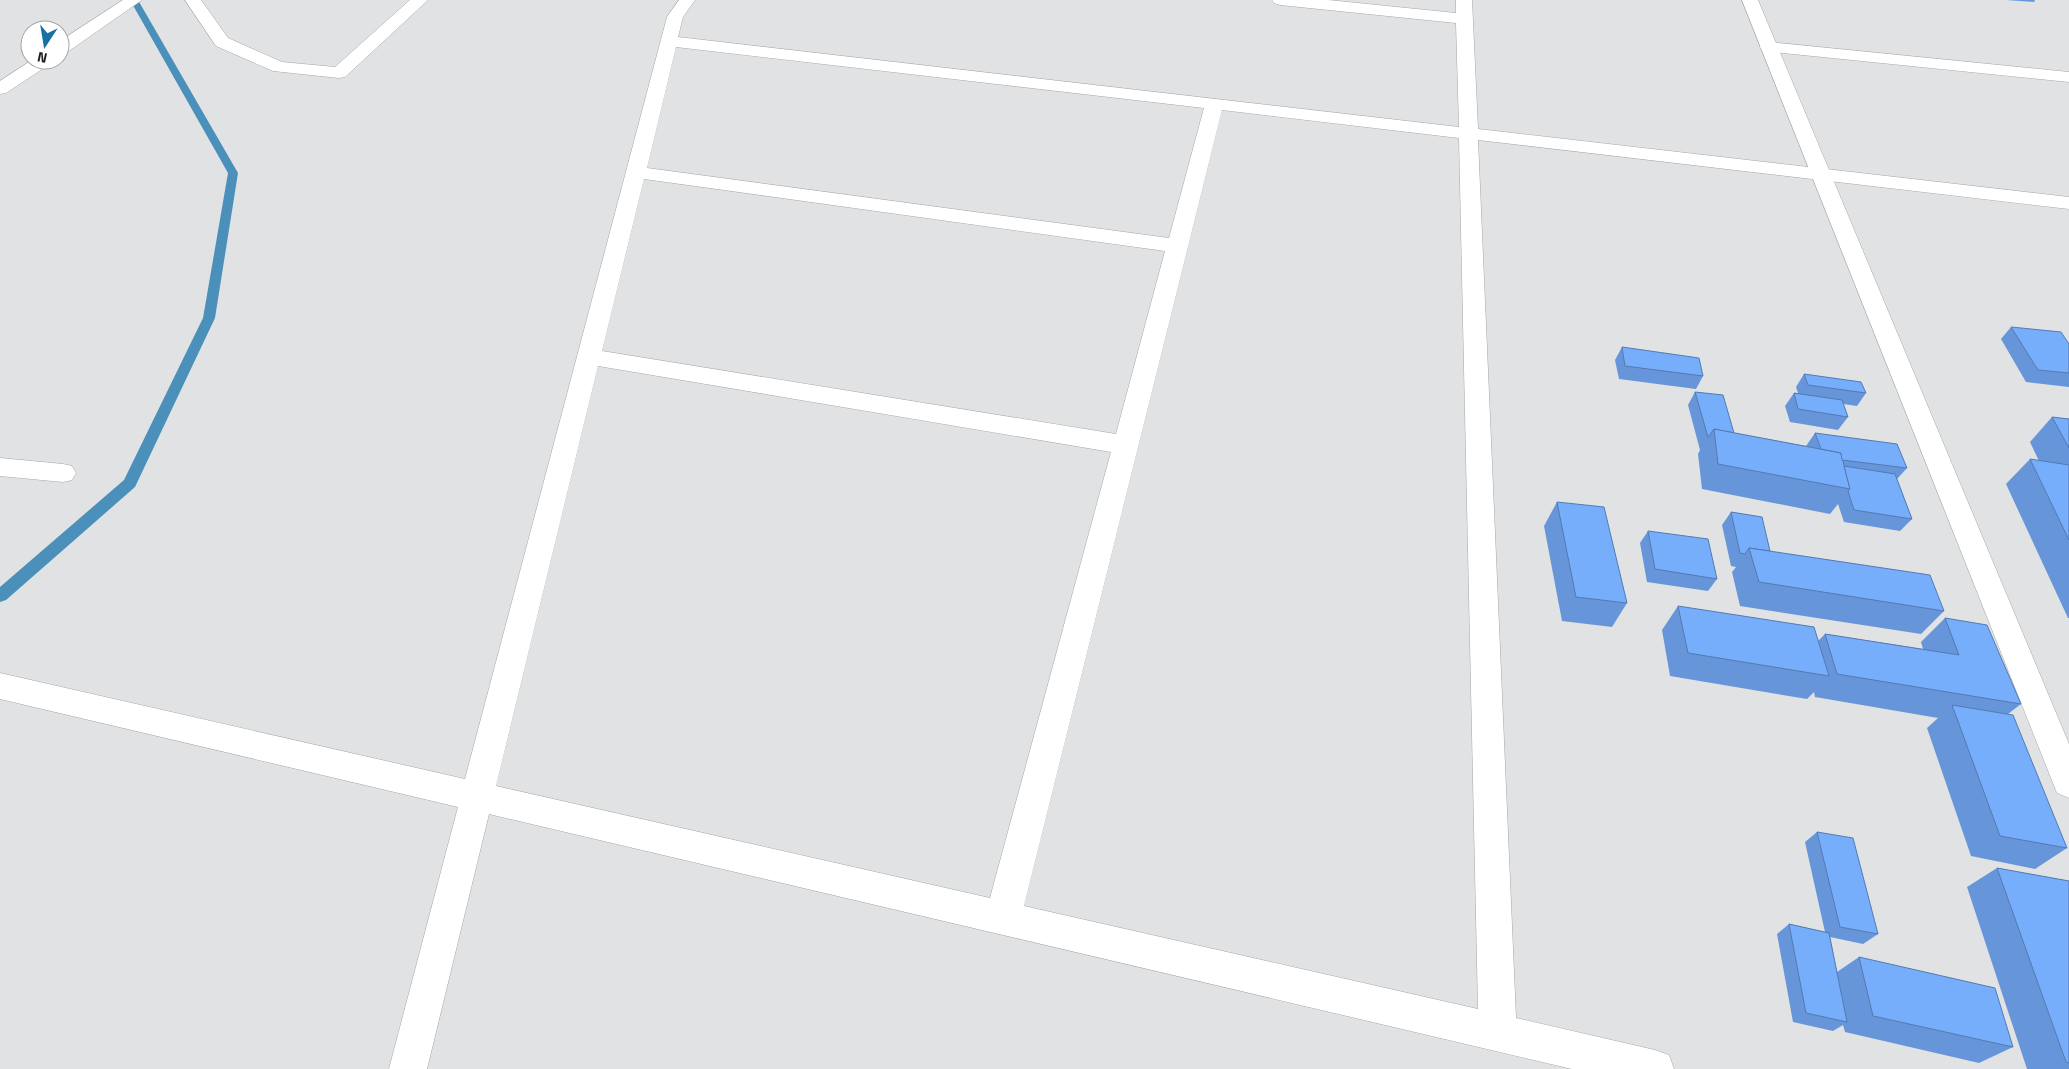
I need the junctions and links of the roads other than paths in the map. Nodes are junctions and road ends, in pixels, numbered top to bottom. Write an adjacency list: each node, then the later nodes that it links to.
1 (134, 0): 9 (street)
2 (193, 0): 3 (street)
3 (420, 0)
4 (687, 0): 8 (street)
5 (1280, 0): 7 (street)
6 (1750, 0): 10 (street)
7 (1465, 9): 15 (street)
8 (669, 41): 14 (street); 16 (street)
9 (70, 42)
10 (1769, 47): 12 (street); 17 (street)
11 (29, 70): 13 (street)
12 (2069, 77)
13 (0, 89)
14 (1214, 104): 15 (street); 19 (street)
15 (1469, 134): 17 (street); 28 (street)
16 (636, 172): 19 (street); 20 (street)
17 (1821, 175): 18 (street); 25 (street)
18 (2069, 203)
19 (1178, 246): 21 (street)
20 (589, 357): 21 (street); 26 (street)
21 (1125, 445): 27 (street)
22 (0, 467): 23 (street)
23 (63, 473)
24 (0, 686): 26 (street)
25 (2069, 783)
26 (477, 796): 27 (street); 29 (street)
27 (1003, 918): 28 (street)
28 (1498, 1033): 30 (street)
29 (408, 1069)
30 (1655, 1069)

